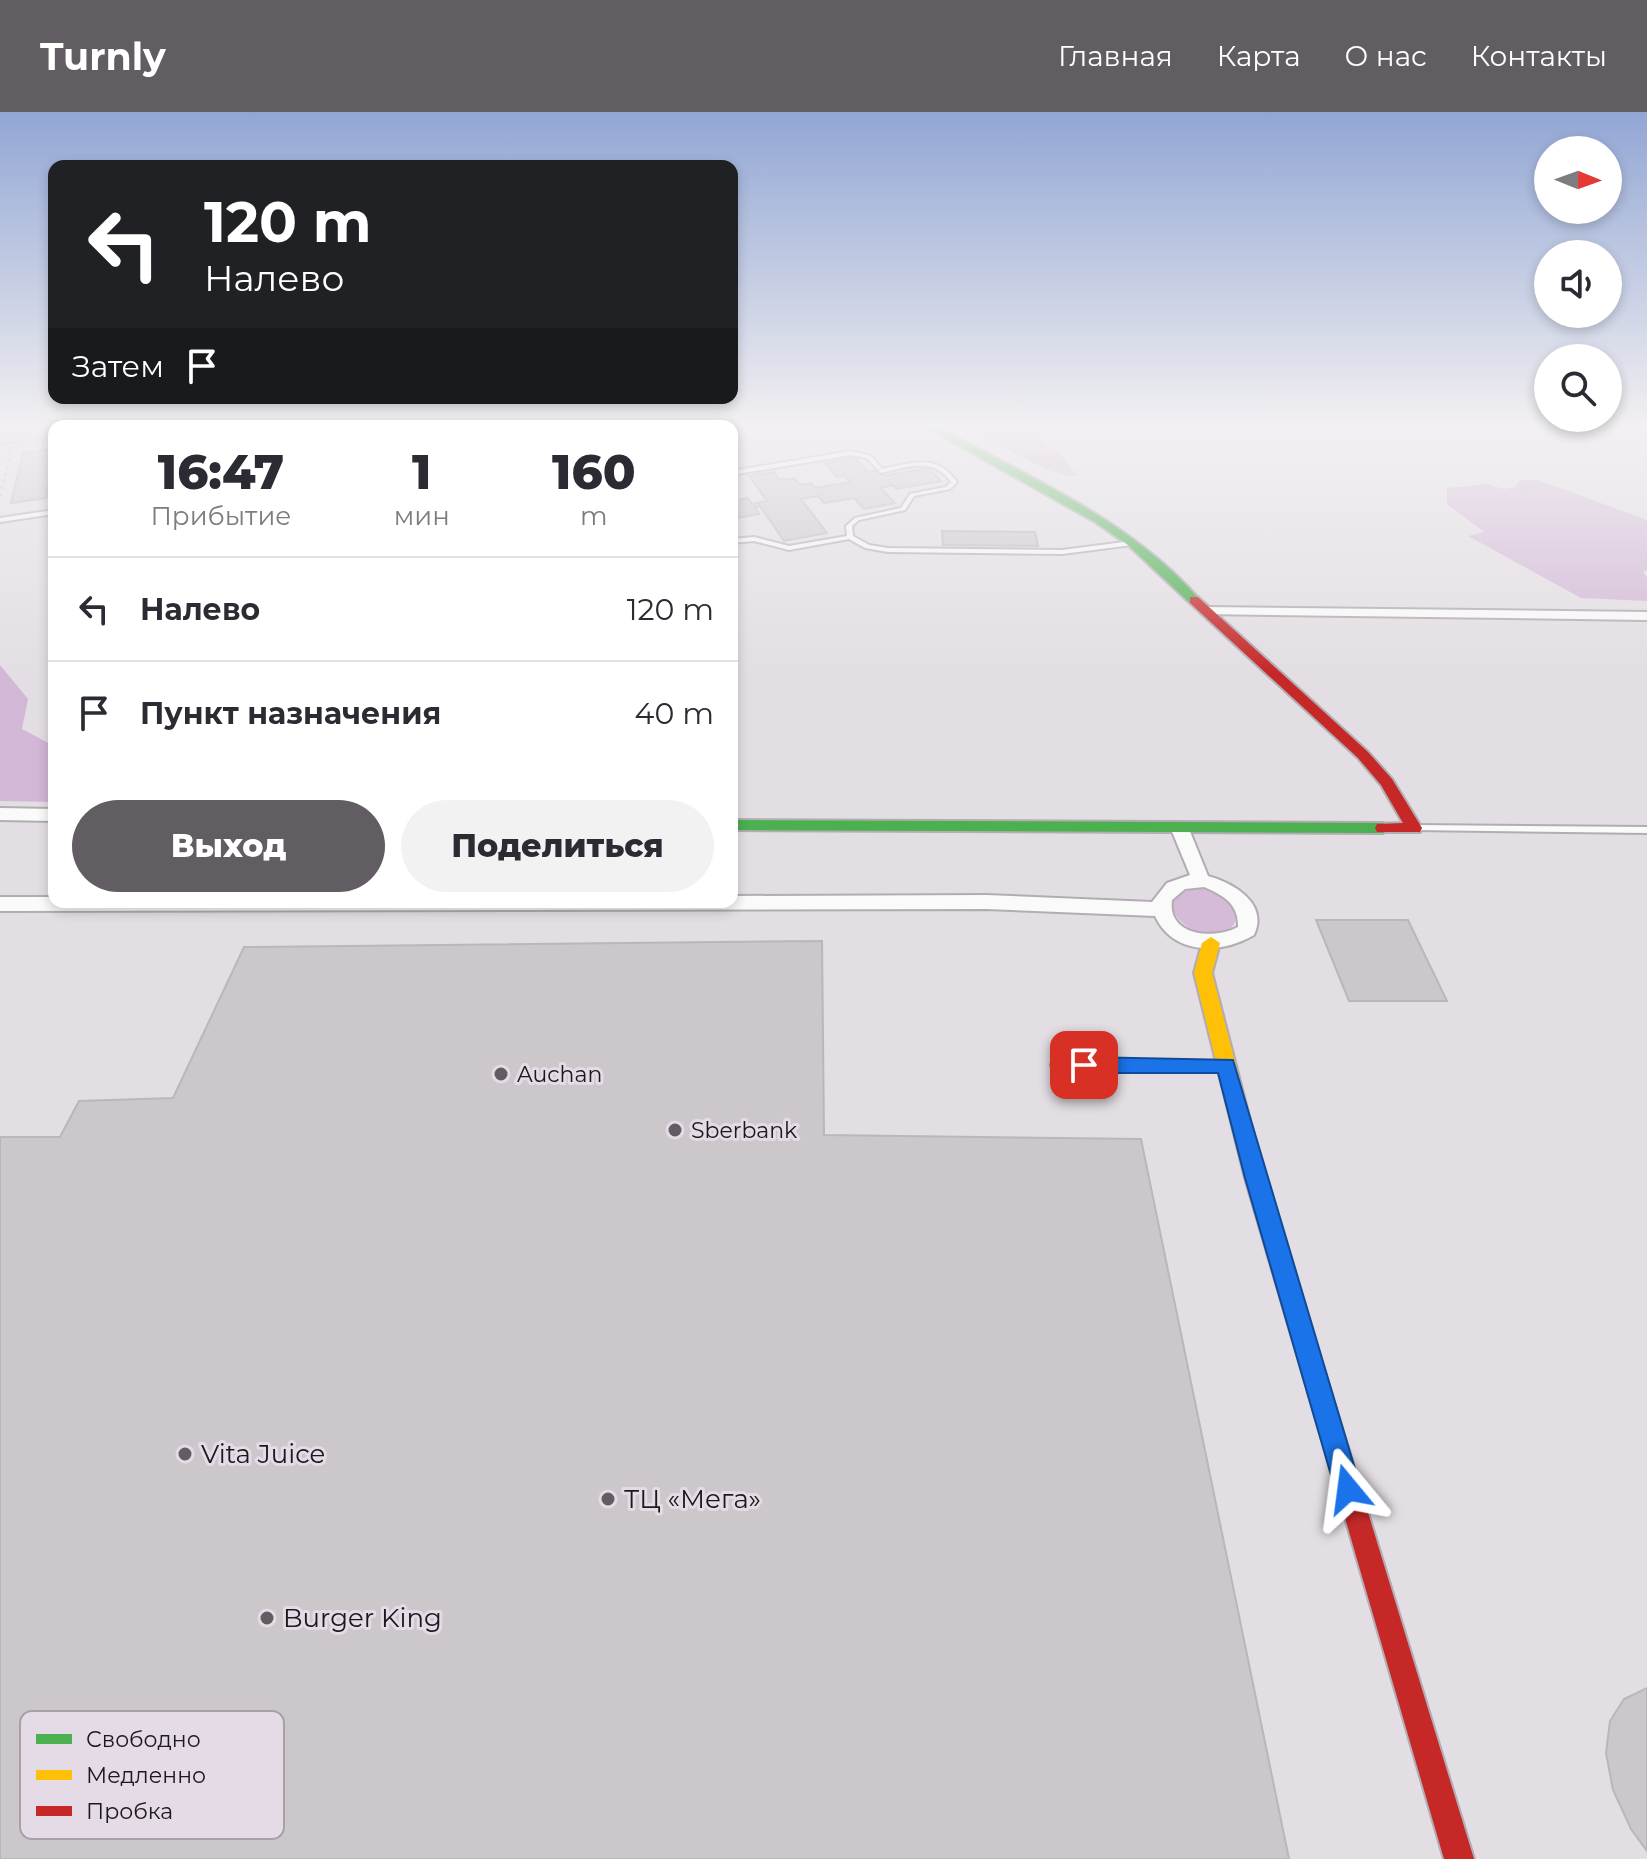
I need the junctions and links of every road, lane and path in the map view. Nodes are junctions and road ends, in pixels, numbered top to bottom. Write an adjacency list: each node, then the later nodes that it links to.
1 (901, 510): 5 (lane)
2 (1081, 510): 7 (street)
3 (48, 513): 4 (lane)
4 (0, 520)
5 (850, 537): 6 (lane); 7 (lane)
6 (738, 540)
7 (1132, 543): 8 (street)
8 (1208, 611): 9 (street); 13 (street)
9 (1647, 616)
10 (0, 814): 11 (street)
11 (48, 815)
12 (738, 825): 14 (street)
13 (1414, 828): 14 (street); 15 (lane)
14 (1180, 829): 16 (street)
15 (1647, 830)
16 (1201, 881): 20 (street); 21 (street)
17 (738, 903): 20 (street)
18 (0, 904): 19 (street)
19 (48, 904)
20 (1161, 909): 21 (street)
21 (1211, 943): 23 (street)
22 (1056, 1065): 23 (lane)
23 (1226, 1065): 24 (street)
24 (1459, 1859)

